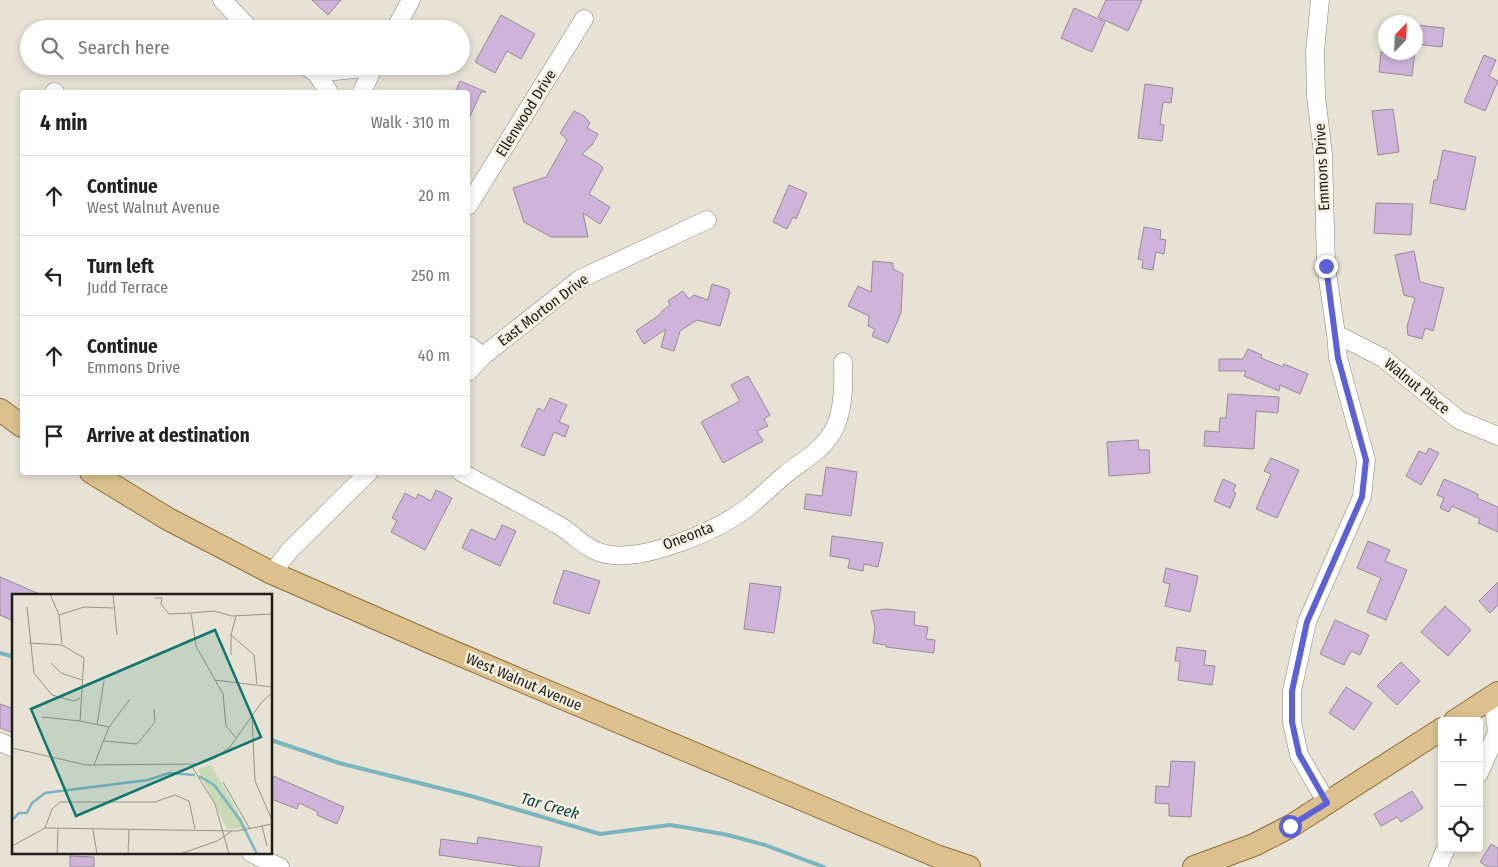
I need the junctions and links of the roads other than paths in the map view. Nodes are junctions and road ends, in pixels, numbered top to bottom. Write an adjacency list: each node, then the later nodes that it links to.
1 (222, 0): 5 (street)
2 (411, 0): 6 (street)
3 (1320, 0): 13 (street, Emmons Drive)
4 (584, 19): 11 (street, Ellenwood Drive)
5 (241, 20)
6 (400, 20)
7 (314, 75): 9 (street)
8 (370, 75): 10 (street)
9 (327, 90)
10 (363, 90)
11 (470, 203)
12 (708, 220): 15 (street, East Morton Drive)
13 (1336, 334): 20 (street, Walnut Place); 31 (street, Emmons Drive)
14 (470, 346): 15 (street)
15 (483, 356): 17 (street, East Morton Drive)
16 (843, 362): 23 (street, Oneonta)
17 (470, 370)
18 (0, 410): 19 (main road)
19 (20, 425)
20 (1498, 436)
21 (96, 475): 24 (main road, West Walnut Avenue)
22 (366, 475): 24 (street)
23 (466, 475)
24 (272, 573): 34 (main road, West Walnut Avenue)
25 (1496, 695): 26 (main road); 30 (street)
26 (1461, 717)
27 (1438, 732): 31 (main road)
28 (0, 742): 29 (street)
29 (12, 747)
30 (1483, 764)
31 (1327, 803): 37 (main road)
32 (1444, 852): 38 (street)
33 (253, 854): 35 (street)
34 (939, 862): 36 (main road, West Walnut Avenue)
35 (280, 867)
36 (969, 867)
37 (1194, 867)
38 (1438, 867)

